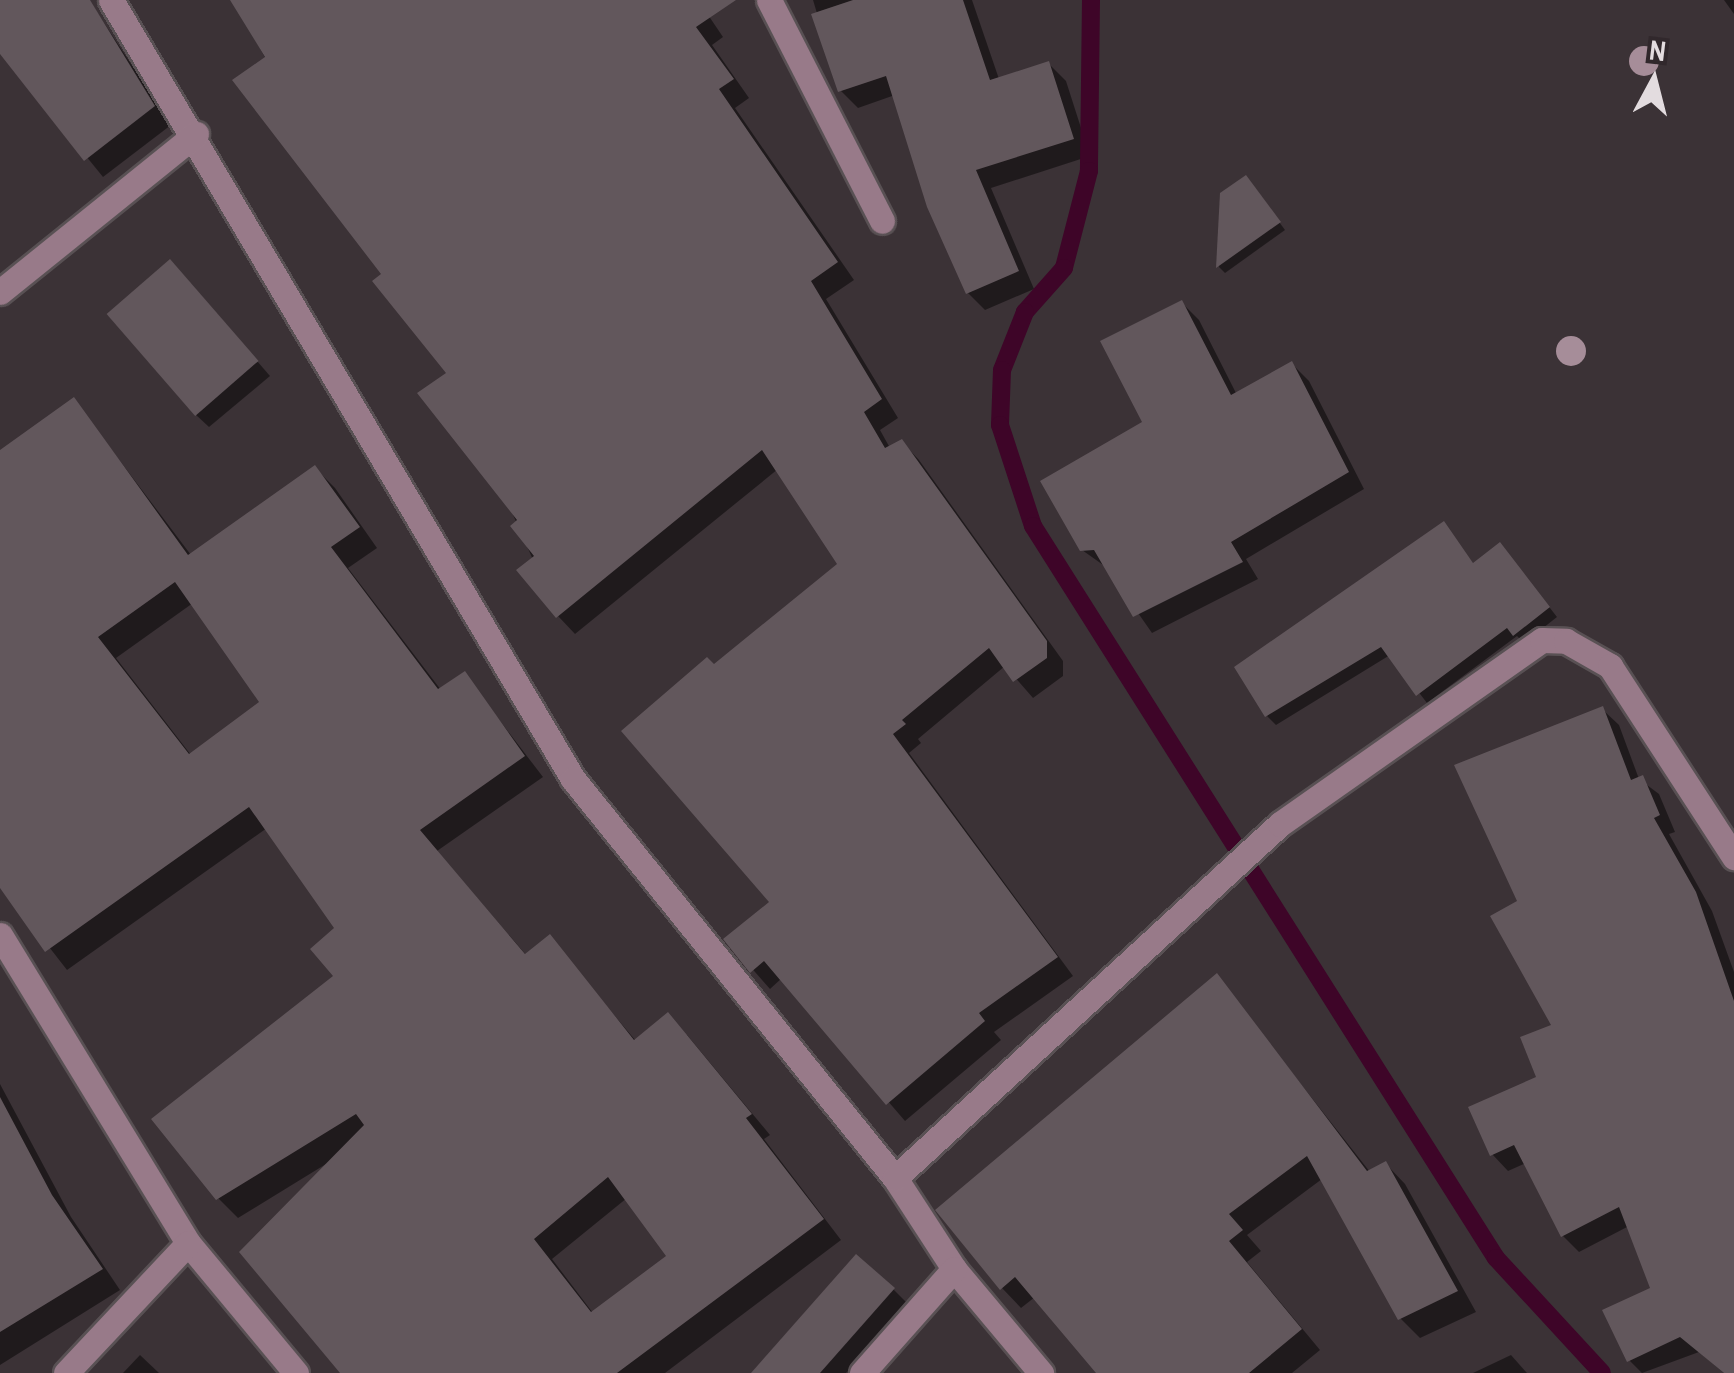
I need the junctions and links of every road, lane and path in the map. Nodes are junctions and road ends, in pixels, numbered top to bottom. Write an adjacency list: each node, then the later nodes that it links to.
1 (111, 0): 3 (street)
2 (769, 0): 4 (street)
3 (196, 134): 5 (street); 8 (street)
4 (882, 221)
5 (0, 292)
6 (1734, 857): 8 (street)
7 (0, 935): 9 (street)
8 (895, 1178): 10 (street)
9 (188, 1244): 11 (street); 12 (street)
10 (954, 1269): 13 (street); 14 (street)
11 (66, 1373)
12 (296, 1373)
13 (862, 1373)
14 (1041, 1373)

